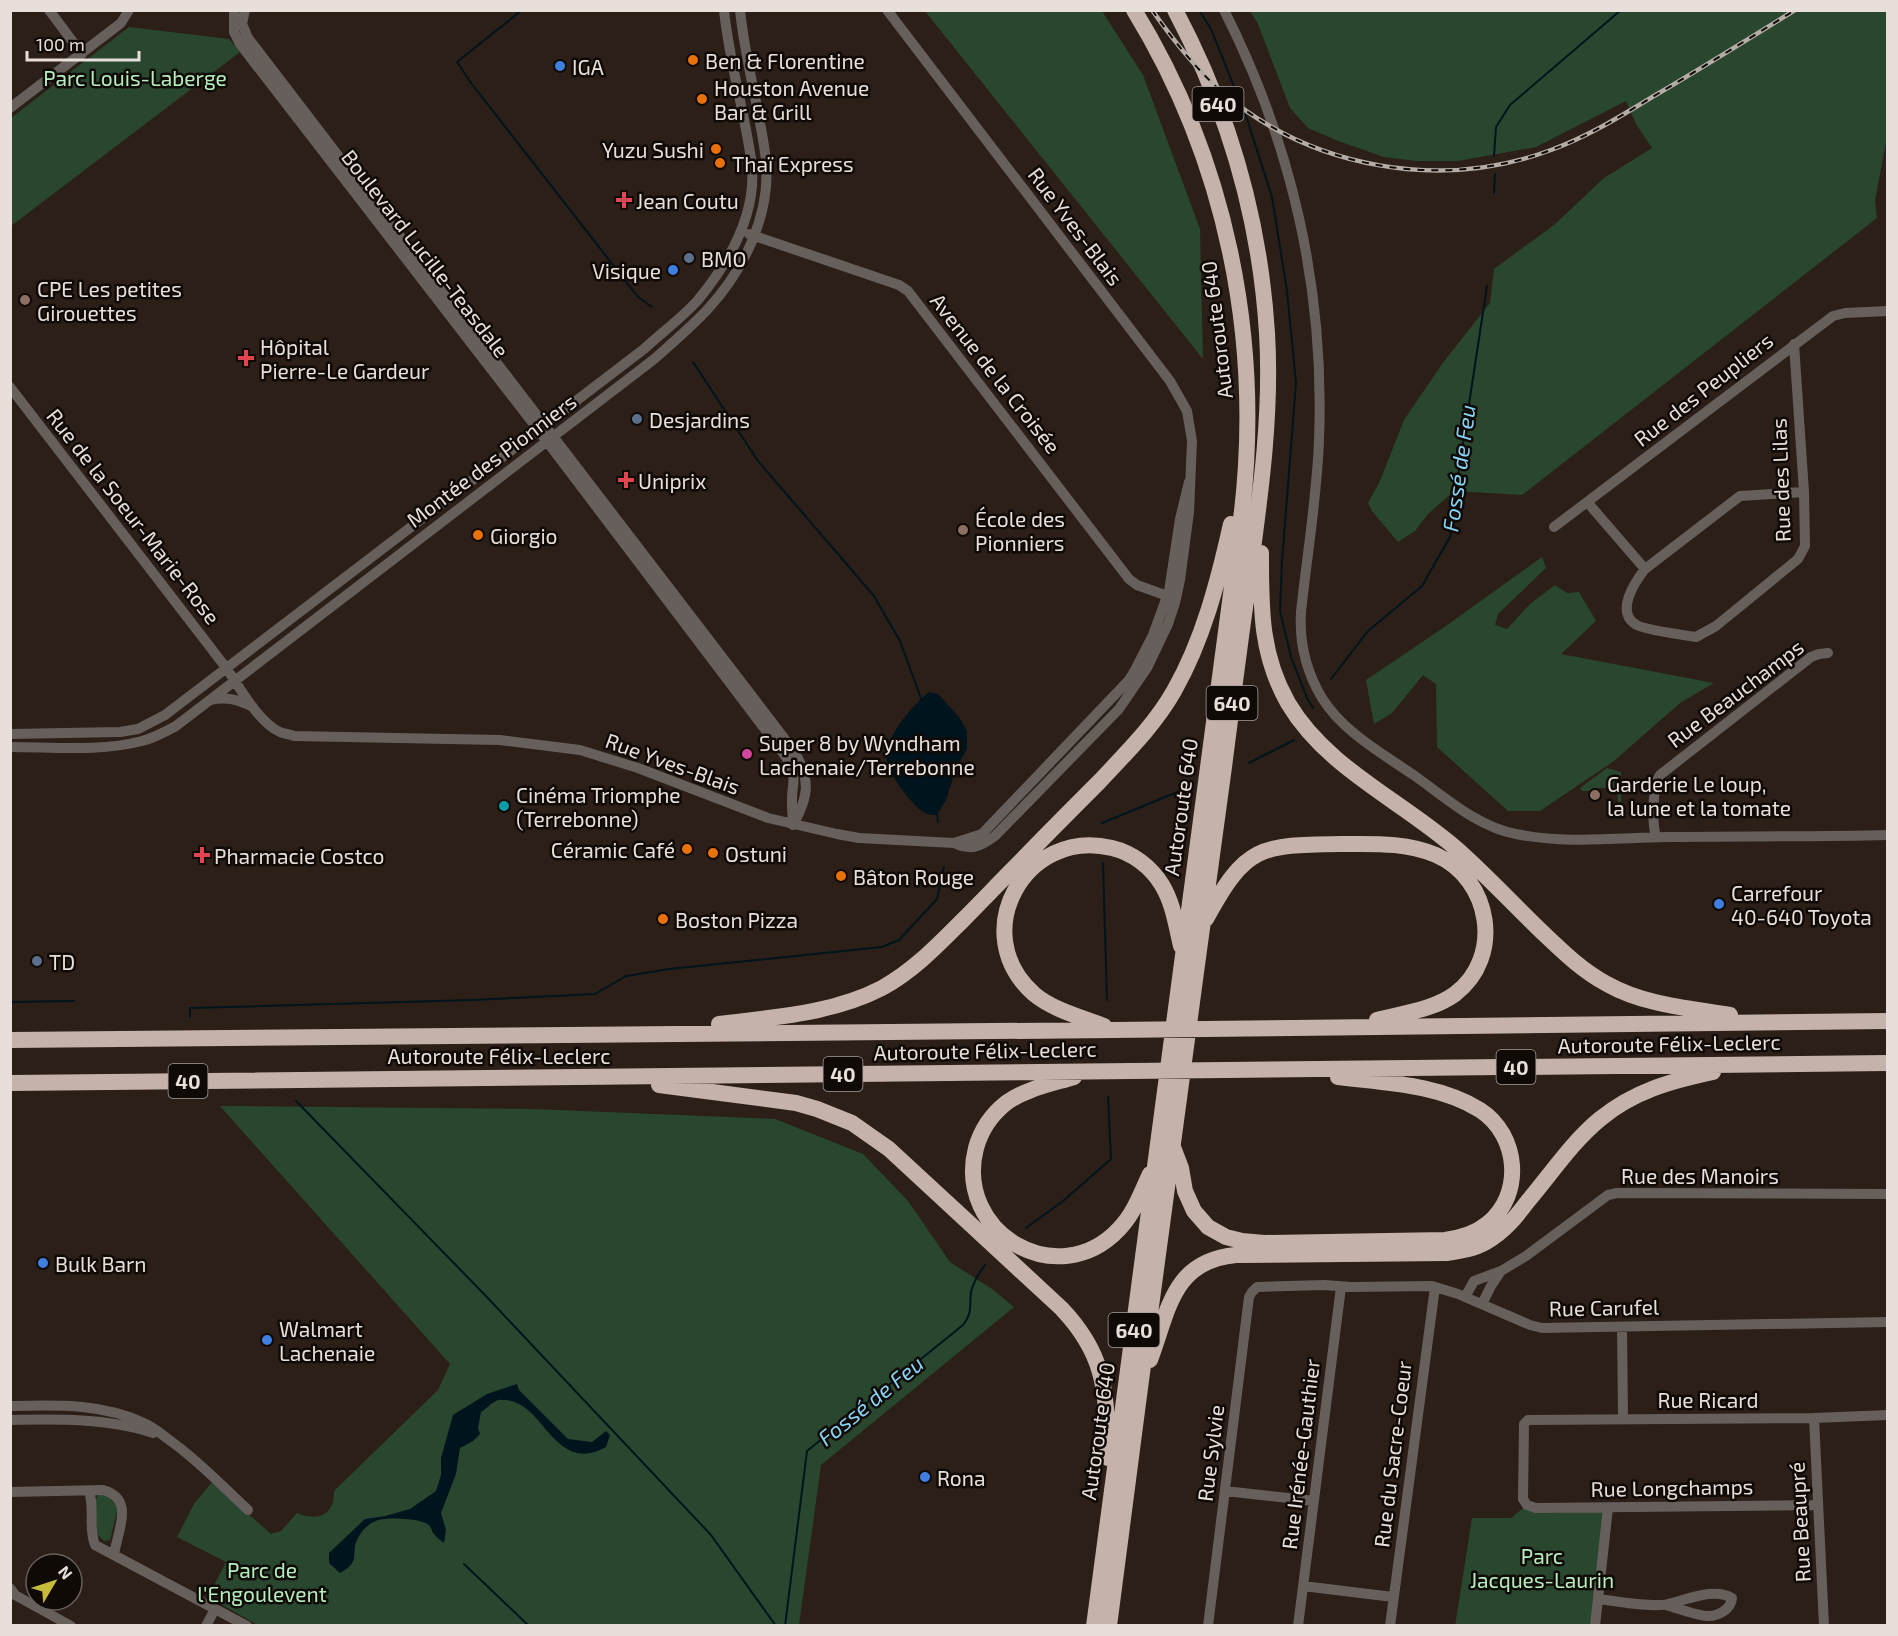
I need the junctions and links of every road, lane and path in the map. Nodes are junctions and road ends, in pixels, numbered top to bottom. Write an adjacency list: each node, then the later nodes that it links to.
1 (49, 10): 11 (street)
2 (129, 10): 11 (street)
3 (234, 10): 18 (street, Boulevard Lucille-Teasdale)
4 (245, 10): 18 (street, Boulevard Lucille-Teasdale)
5 (724, 10): 13 (street, Montée des Pionniers)
6 (740, 10): 14 (street, Montée des Pionniers)
7 (887, 10): 28 (street, Rue Yves-Blais)
8 (1134, 10): 20 (highway, Autoroute 640 / 640)
9 (1175, 10): 21 (highway, Autoroute 640 / 640)
10 (1224, 10): 40 (street)
11 (82, 54): 12 (street)
12 (12, 103)
13 (740, 232): 14 (street, Avenue de la Croisée); 18 (street, Montée des Pionniers)
14 (754, 236): 19 (street, Montée des Pionniers); 28 (street, Avenue de la Croisée)
15 (1887, 311): 16 (street, Rue des Peupliers)
16 (1794, 344): 23 (street, Rue des Lilas); 25 (street, Rue des Peupliers)
17 (10, 387): 30 (street, Rue de la Soeur-Marie-Rose)
18 (542, 428): 19 (street, Boulevard Lucille-Teasdale); 22 (street, Montée des Pionniers)
19 (550, 439): 24 (street, Montée des Pionniers); 38 (street, Boulevard Lucille-Teasdale)
20 (1248, 445): 42 (highway, Autoroute 640 / 640); 48 (highway)
21 (1262, 477): 41 (highway, Autoroute 640 / 640); 45 (highway)
22 (460, 490): 24 (street); 30 (street, Montée des Pionniers)
23 (1804, 492): 27 (street); 27 (street, Rue des Lilas)
24 (469, 501): 31 (street, Montée des Pionniers)
25 (1588, 502): 26 (street, Rue des Peupliers); 27 (street)
26 (1554, 527)
27 (1645, 569)
28 (1172, 597): 38 (street, Rue Yves-Blais)
29 (1828, 653): 40 (street, Rue Beauchamps)
30 (227, 669): 31 (street, Rue Yves-Blais); 34 (street, Montée des Pionniers)
31 (235, 680): 32 (street, Montée des Pionniers); 33 (street, Rue Yves-Blais)
32 (207, 702): 33 (street); 37 (street, Montée des Pionniers)
33 (253, 707): 38 (street, Rue Yves-Blais)
34 (65, 734): 35 (street, Montée des Pionniers); 37 (street)
35 (10, 735)
36 (10, 747): 37 (street, Montée des Pionniers)
37 (65, 747)
38 (793, 825)
39 (1887, 835): 40 (street)
40 (1656, 837)
41 (1202, 928): 43 (highway, Autoroute 640 / 640); 46 (highway)
42 (1183, 956): 43 (highway, Autoroute 640 / 640); 47 (highway)
43 (1183, 1012): 56 (highway, Autoroute 640 / 640)
44 (1887, 1021): 45 (highway, Autoroute Félix-Leclerc / 40)
45 (1772, 1022): 46 (highway, Autoroute Félix-Leclerc / 40)
46 (1351, 1026): 47 (highway, Autoroute Félix-Leclerc / 40)
47 (1113, 1030): 48 (highway, Autoroute Félix-Leclerc / 40)
48 (652, 1034): 49 (highway, Autoroute Félix-Leclerc / 40)
49 (10, 1040)
50 (1887, 1064): 51 (highway, Autoroute Félix-Leclerc / 40)
51 (1749, 1065): 52 (highway, Autoroute Félix-Leclerc / 40); 68 (highway)
52 (1284, 1069): 53 (highway, Autoroute Félix-Leclerc / 40); 57 (highway)
53 (1092, 1072): 54 (highway, Autoroute Félix-Leclerc / 40); 58 (highway)
54 (593, 1077): 55 (highway, Autoroute Félix-Leclerc / 40); 79 (highway)
55 (10, 1083)
56 (1173, 1087): 57 (highway, Autoroute 640 / 640); 58 (highway, Autoroute 640 / 640)
57 (1172, 1144): 68 (highway, Autoroute 640 / 640)
58 (1157, 1159): 79 (highway, Autoroute 640 / 640)
59 (1887, 1194): 60 (street, Rue des Manoirs)
60 (1501, 1271): 64 (street, Rue des Manoirs); 65 (street, Rue des Manoirs)
61 (1257, 1287): 62 (street, Rue Carufel); 76 (street, Rue Sylvie)
62 (1341, 1287): 63 (street, Rue Carufel); 78 (street, Rue Irénée-Gauthier)
63 (1435, 1287): 64 (street, Rue Carufel); 87 (street, Rue du Sacre-Coeur)
64 (1465, 1297): 65 (street, Rue Carufel)
65 (1482, 1304): 67 (street, Rue Carufel)
66 (1887, 1322): 67 (street, Rue Carufel)
67 (1622, 1327): 72 (street)
68 (1141, 1386): 95 (highway, Autoroute 640 / 640)
69 (10, 1406): 74 (street)
70 (1887, 1415): 71 (street, Rue Ricard)
71 (1814, 1418): 72 (street, Rue Ricard); 81 (street, Rue Beaupré)
72 (1623, 1419): 80 (street, Rue Ricard)
73 (10, 1420): 74 (street)
74 (172, 1442): 83 (street)
75 (89, 1491): 77 (street); 84 (street); 84 (street)
76 (1225, 1491): 78 (street); 96 (street, Rue Sylvie)
77 (10, 1492)
78 (1314, 1501): 85 (street, Rue Irénée-Gauthier)
79 (1110, 1502): 94 (highway, Autoroute 640 / 640)
80 (1527, 1505): 82 (street, Rue Longchamps)
81 (1817, 1505): 82 (street, Rue Longchamps); 100 (street, Rue Beaupré)
82 (1608, 1508): 88 (street)
83 (248, 1510)
84 (114, 1555): 90 (street)
85 (1303, 1586): 87 (street); 97 (street, Rue Irénée-Gauthier)
86 (10, 1587): 91 (street)
87 (1394, 1597): 98 (street, Rue du Sacre-Coeur)
88 (1598, 1599): 89 (street); 99 (street)
89 (1665, 1605): 89 (street)
90 (216, 1609): 92 (street); 93 (street)
91 (71, 1626)
92 (207, 1626)
93 (247, 1626)
94 (1094, 1626)
95 (1109, 1626)
96 (1208, 1626)
97 (1298, 1626)
98 (1390, 1626)
99 (1595, 1626)
100 (1824, 1626)

